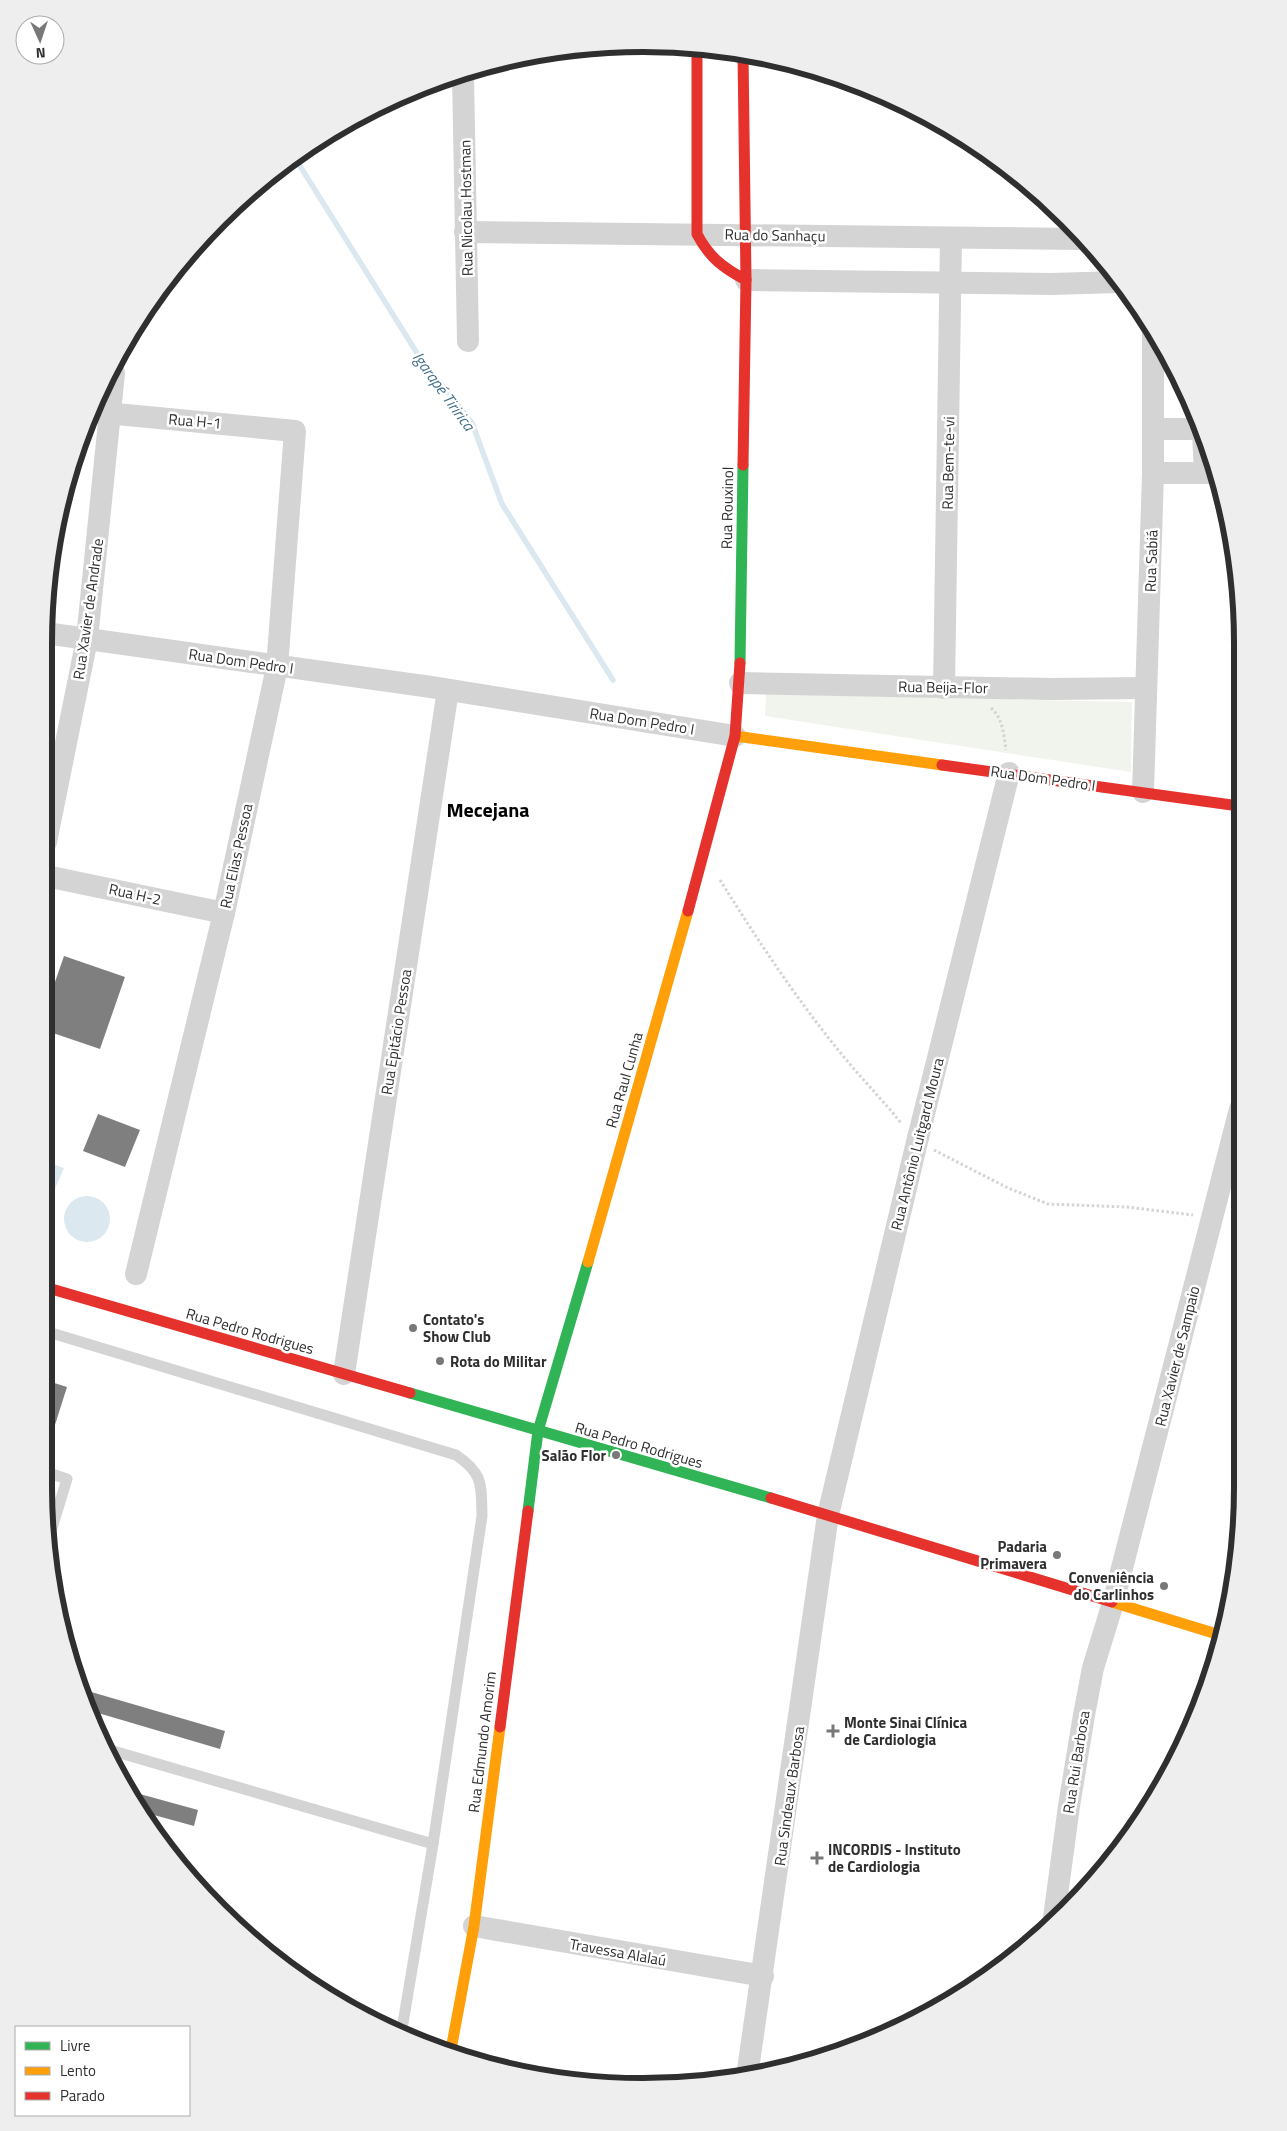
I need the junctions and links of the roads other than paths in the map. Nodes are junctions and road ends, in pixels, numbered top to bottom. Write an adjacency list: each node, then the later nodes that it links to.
1 (697, 56): 5 (street)
2 (743, 61): 6 (street, Rua Rouxinol)
3 (463, 81): 4 (street, Rua Nicolau Hostman)
4 (465, 232): 5 (street, Rua do Sanhaçu); 12 (street, Rua Nicolau Hostman)
5 (697, 234): 6 (street, Rua do Sanhaçu); 9 (street)
6 (744, 235): 7 (street, Rua do Sanhaçu); 9 (street, Rua Rouxinol)
7 (950, 238): 8 (street, Rua do Sanhaçu); 10 (street, Rua Bem-te-vi)
8 (1073, 239)
9 (746, 280): 10 (street); 24 (street, Rua Rouxinol)
10 (950, 281): 11 (street); 25 (street, Rua Bem-te-vi)
11 (1111, 282)
12 (468, 341)
13 (1153, 345): 16 (street, Rua Sabiá)
14 (109, 390): 15 (street, Rua Xavier de Andrade)
15 (103, 413): 18 (street, Rua H-1); 22 (street, Rua Xavier de Andrade)
16 (1154, 429): 17 (street); 19 (street, Rua Sabiá)
17 (1194, 429)
18 (295, 431): 23 (street, Rua Elias Pessoa)
19 (1153, 473): 20 (street); 26 (street, Rua Sabiá)
20 (1209, 473)
21 (53, 634): 22 (street, Rua Dom Pedro I)
22 (87, 639): 23 (street, Rua Dom Pedro I); 32 (street, Rua Xavier de Andrade)
23 (277, 667): 27 (street, Rua Dom Pedro I); 34 (street, Rua Elias Pessoa)
24 (740, 683): 25 (street, Rua Beija-Flor); 28 (street, Rua Rouxinol)
25 (944, 688): 26 (street, Rua Beija-Flor)
26 (1146, 688): 30 (street, Rua Sabiá)
27 (448, 690): 28 (street, Rua Dom Pedro I); 39 (street, Rua Epitácio Pessoa)
28 (734, 736): 29 (street, Rua Dom Pedro I); 40 (street, Rua Raul Cunha)
29 (1009, 773): 30 (street, Rua Dom Pedro I); 42 (street, Rua Antônio Luitgard Moura)
30 (1143, 792): 31 (street, Rua Dom Pedro I)
31 (1234, 805)
32 (52, 812)
33 (52, 877): 34 (street, Rua H-2)
34 (224, 913): 36 (street, Rua Elias Pessoa)
35 (1234, 1132): 44 (street, Rua Xavier de Sampaio)
36 (136, 1274)
37 (52, 1289): 39 (street, Rua Pedro Rodrigues)
38 (52, 1333): 47 (lane)
39 (344, 1374): 40 (street, Rua Pedro Rodrigues)
40 (538, 1431): 42 (street, Rua Pedro Rodrigues); 49 (street, Rua Edmundo Amorim)
41 (52, 1474): 43 (lane)
42 (828, 1515): 44 (street, Rua Pedro Rodrigues); 50 (street, Rua Sindeaux Barbosa)
43 (54, 1522)
44 (1113, 1602): 45 (street, Rua Pedro Rodrigues); 48 (street, Rua Rui Barbosa)
45 (1215, 1635)
46 (114, 1751): 47 (lane)
47 (433, 1844): 51 (lane)
48 (1055, 1911)
49 (474, 1926): 50 (street, Travessa Alalaú); 52 (street, Rua Edmundo Amorim)
50 (763, 1976): 53 (street, Rua Sindeaux Barbosa)
51 (402, 2027)
52 (452, 2046)
53 (748, 2069)

